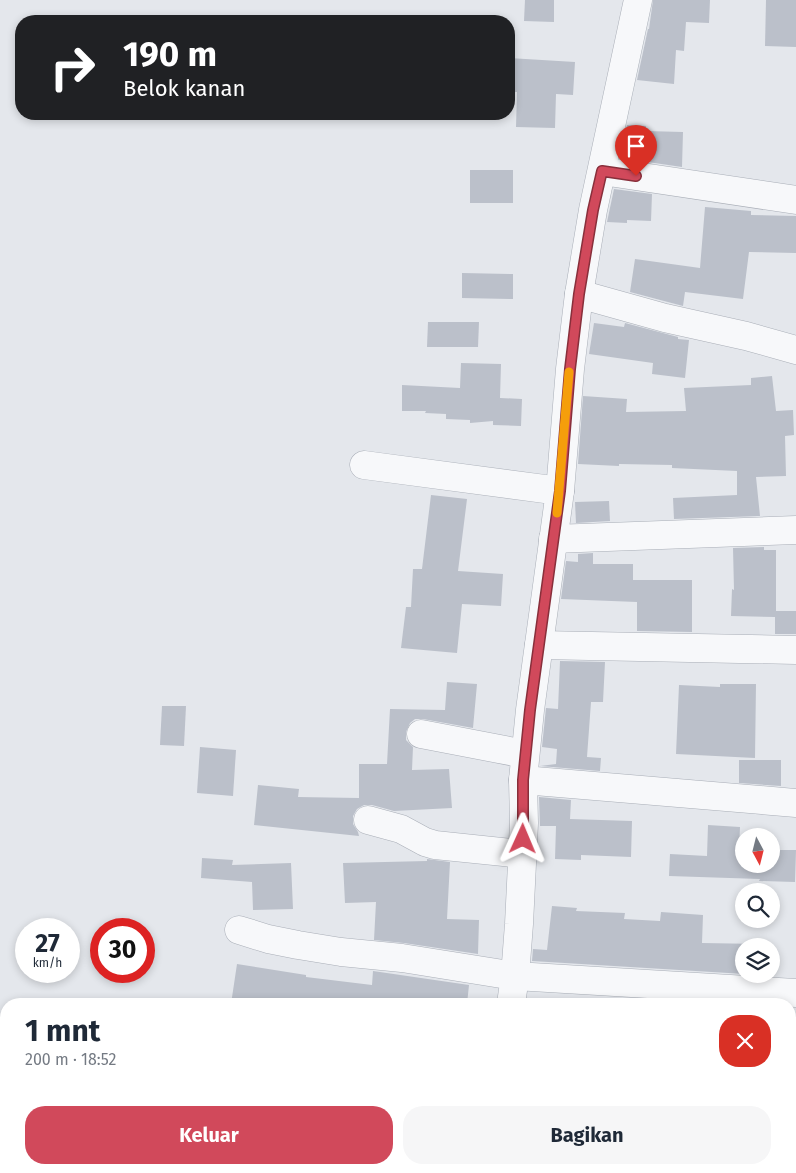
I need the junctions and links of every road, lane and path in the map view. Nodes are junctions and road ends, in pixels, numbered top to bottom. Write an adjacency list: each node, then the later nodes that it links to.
1 (638, 0): 2 (street)
2 (602, 171): 3 (street); 4 (street)
3 (796, 200)
4 (579, 294): 5 (street); 7 (street)
5 (796, 350)
6 (364, 465): 7 (street)
7 (560, 491): 9 (street)
8 (796, 530): 9 (street)
9 (553, 539): 10 (street)
10 (539, 645): 11 (street); 13 (street)
11 (796, 650)
12 (421, 734): 13 (street)
13 (524, 767): 14 (street); 16 (street)
14 (796, 803)
15 (368, 820): 16 (street)
16 (522, 854): 18 (street)
17 (239, 930): 18 (street)
18 (515, 976): 19 (street); 20 (street)
19 (796, 993)
20 (512, 998)

